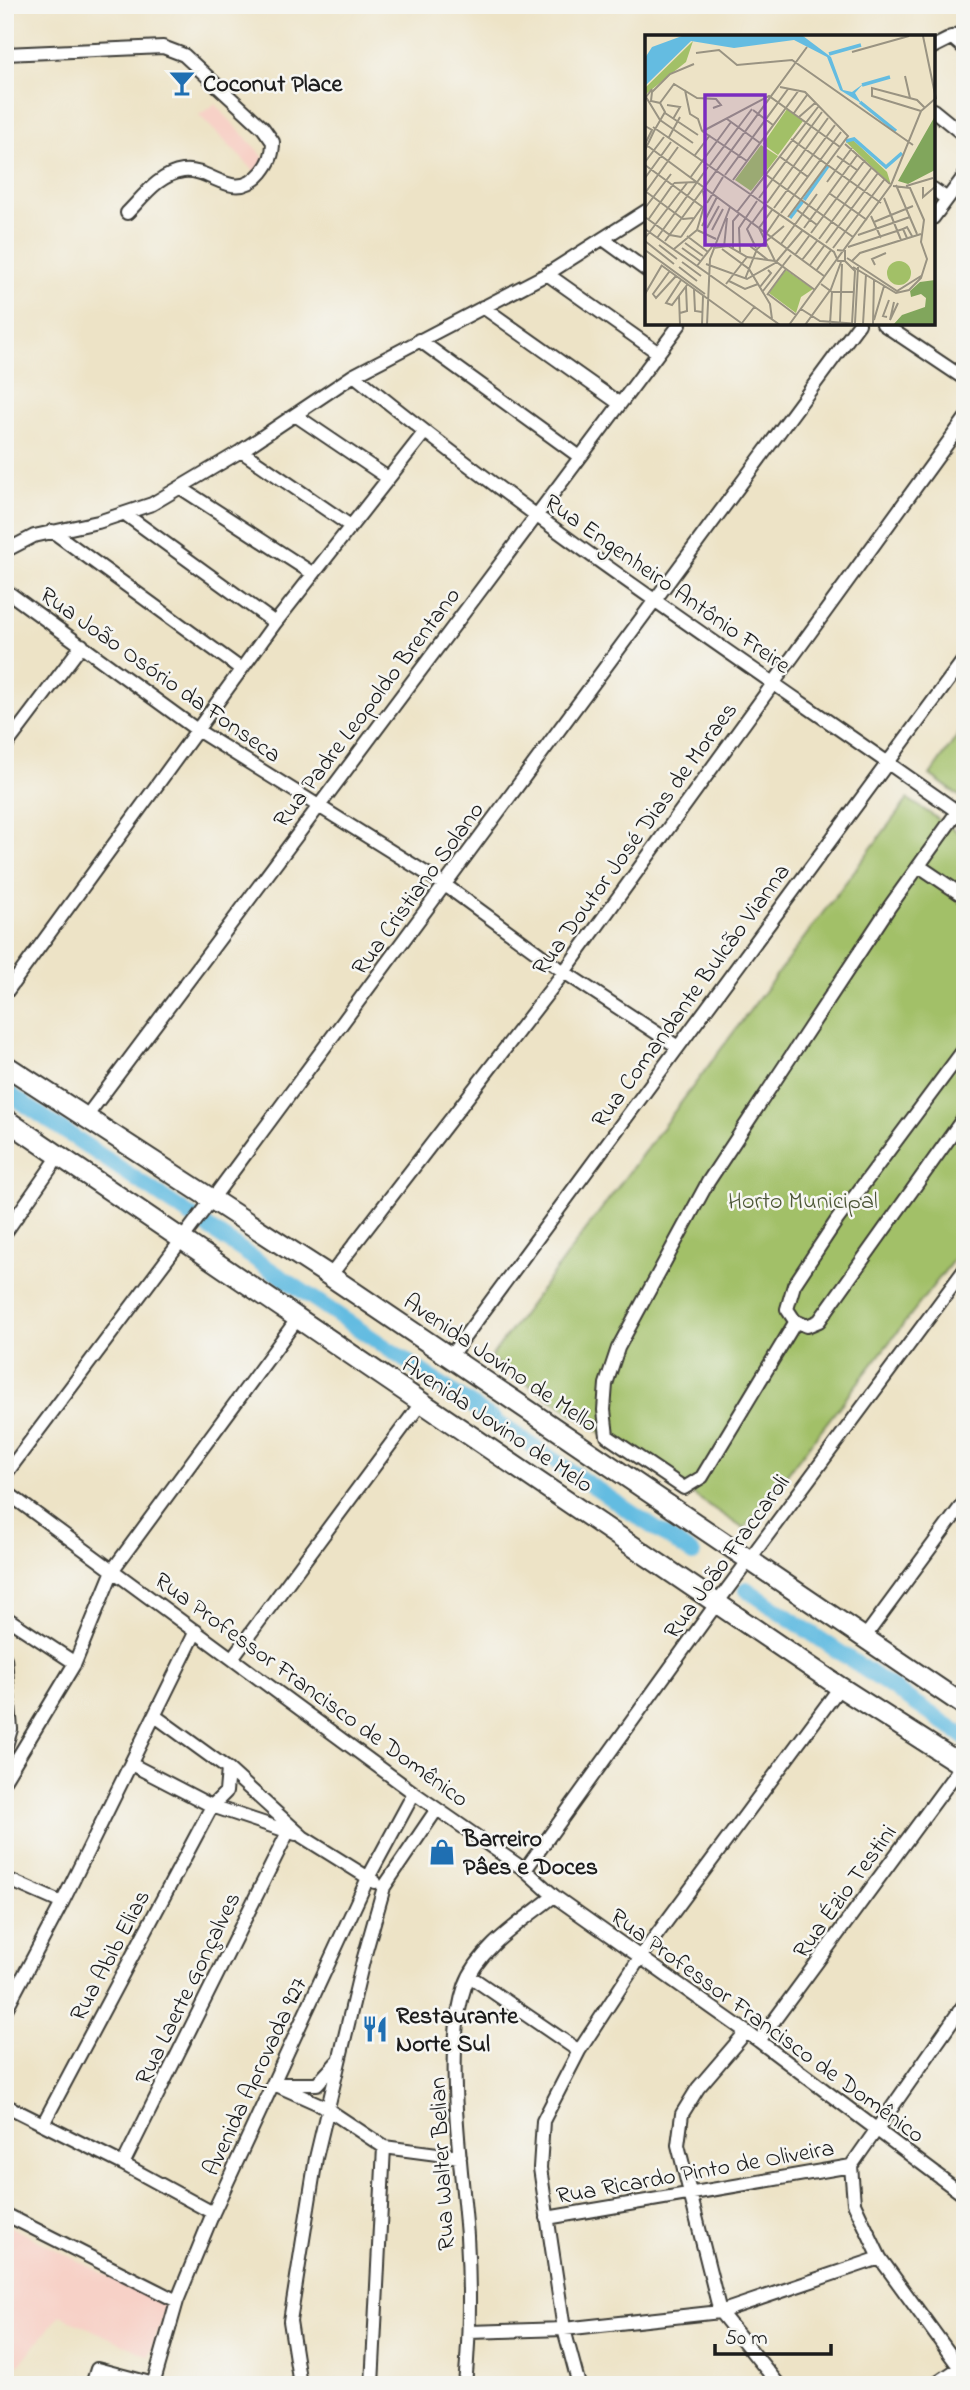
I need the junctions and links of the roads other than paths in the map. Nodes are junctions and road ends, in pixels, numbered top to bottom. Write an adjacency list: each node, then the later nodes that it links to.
1 (965, 32): 2 (street)
2 (951, 37): 3 (street); 4 (street)
3 (935, 46)
4 (965, 49)
5 (5, 54): 12 (street)
6 (935, 112): 7 (street)
7 (965, 136)
8 (965, 175): 10 (street)
9 (935, 190): 10 (street)
10 (947, 199): 13 (street)
11 (645, 212): 14 (street)
12 (127, 213)
13 (935, 215)
14 (603, 239): 15 (street); 16 (street)
15 (645, 269)
16 (547, 274): 17 (street); 22 (street)
17 (483, 307): 21 (street); 25 (street)
18 (678, 326): 22 (street, Rua Padre Leopoldo Brentano)
19 (858, 326): 40 (street, Rua Cristiano Solano)
20 (886, 326): 24 (street)
21 (419, 340): 23 (street); 30 (street)
22 (657, 352): 25 (street, Rua Padre Leopoldo Brentano)
23 (354, 375): 26 (street); 28 (street, Rua Engenheiro Antônio Freire)
24 (965, 379)
25 (620, 404): 30 (street, Rua Padre Leopoldo Brentano)
26 (295, 415): 29 (street); 31 (street)
27 (965, 419): 45 (street, Rua Doutor José Dias de Moraes)
28 (424, 433): 31 (street); 34 (street, Rua Engenheiro Antônio Freire)
29 (241, 451): 32 (street); 35 (street)
30 (580, 457): 34 (street, Rua Padre Leopoldo Brentano)
31 (387, 478): 35 (street)
32 (181, 488): 33 (street); 38 (street)
33 (125, 514): 36 (street); 41 (street)
34 (536, 515): 40 (street, Rua Engenheiro Antônio Freire); 49 (street, Rua Padre Leopoldo Brentano)
35 (349, 525): 38 (street)
36 (51, 531): 37 (street); 44 (street)
37 (5, 551)
38 (312, 573): 41 (street)
39 (5, 590): 42 (street, Rua João Osório da Fonseca)
40 (654, 602): 45 (street, Rua Engenheiro Antônio Freire); 52 (street, Rua Cristiano Solano)
41 (275, 623): 44 (street)
42 (82, 645): 46 (street, Rua João Osório da Fonseca); 47 (street)
43 (965, 658): 48 (street, Rua Comandante Bulcão Vianna)
44 (241, 669): 46 (street)
45 (771, 683): 48 (street, Rua Engenheiro Antônio Freire); 54 (street, Rua Doutor José Dias de Moraes)
46 (197, 730): 49 (street, Rua João Osório da Fonseca); 55 (street)
47 (5, 747)
48 (888, 762): 50 (street, Rua Engenheiro Antônio Freire); 56 (street, Rua Comandante Bulcão Vianna)
49 (318, 806): 52 (street, Rua João Osório da Fonseca); 60 (street, Rua Padre Leopoldo Brentano)
50 (962, 810): 51 (street)
51 (919, 866): 53 (street); 69 (street)
52 (445, 885): 54 (street, Rua João Osório da Fonseca); 63 (street, Rua Cristiano Solano)
53 (965, 897)
54 (564, 972): 56 (street, Rua João Osório da Fonseca); 67 (street, Rua Doutor José Dias de Moraes)
55 (5, 993)
56 (678, 1047): 70 (street, Rua Comandante Bulcão Vianna)
57 (965, 1048): 69 (street)
58 (5, 1065): 60 (main road, Avenida Jovino de Mello)
59 (965, 1116): 69 (street)
60 (86, 1117): 63 (main road, Avenida Jovino de Mello)
61 (5, 1119): 62 (main road, Avenida Jovino de Melo)
62 (59, 1156): 64 (street); 65 (main road, Avenida Jovino de Melo)
63 (209, 1204): 65 (street, Rua Cristiano Solano); 67 (main road, Avenida Jovino de Mello)
64 (5, 1233)
65 (185, 1237): 68 (main road, Avenida Jovino de Melo); 72 (street, Rua Cristiano Solano)
66 (965, 1269): 75 (street, Rua João Fraccaroli)
67 (330, 1276): 70 (main road, Avenida Jovino de Mello)
68 (298, 1318): 71 (main road, Avenida Jovino de Melo); 76 (street)
69 (796, 1321)
70 (449, 1358): 75 (main road, Avenida Jovino de Mello)
71 (422, 1402): 77 (main road, Avenida Jovino de Melo); 82 (street)
72 (5, 1475)
73 (5, 1491): 76 (street, Rua Professor Francisco de Domênico)
74 (965, 1501): 80 (street)
75 (749, 1560): 77 (street, Rua João Fraccaroli); 80 (main road, Avenida Jovino de Mello)
76 (114, 1569): 79 (street, Rua Professor Francisco de Domênico); 83 (street)
77 (717, 1603): 84 (main road, Avenida Jovino de Melo); 96 (street, Rua João Fraccaroli)
78 (5, 1617): 83 (street)
79 (196, 1631): 82 (street, Rua Professor Francisco de Domênico); 86 (street)
80 (864, 1638): 85 (main road, Avenida Jovino de Mello)
81 (5, 1658): 87 (street)
82 (232, 1658): 92 (street, Rua Professor Francisco de Domênico)
83 (75, 1663): 91 (street)
84 (840, 1687): 89 (main road, Avenida Jovino de Melo); 102 (street)
85 (965, 1706)
86 (155, 1716): 88 (street); 90 (street)
87 (5, 1749)
88 (131, 1764): 93 (street); 101 (street)
89 (963, 1766): 107 (street, Rua Ézio Testini)
90 (228, 1769): 93 (street, Rua Abib Elias); 95 (street)
91 (5, 1779)
92 (414, 1793): 94 (street, Rua Professor Francisco de Domênico); 98 (street, Avenida Aprovada 927)
93 (212, 1806): 95 (street); 113 (street, Rua Abib Elias)
94 (437, 1809): 96 (street, Rua Professor Francisco de Domênico); 99 (street)
95 (290, 1829): 98 (street); 117 (street, Rua Laerte Gonçalves)
96 (525, 1870): 100 (street, Rua Professor Francisco de Domênico)
97 (5, 1878): 101 (street)
98 (368, 1878): 99 (street); 110 (street, Avenida Aprovada 927)
99 (384, 1888): 109 (street)
100 (554, 1896): 102 (street, Rua Professor Francisco de Domênico); 103 (street, Rua Walter Belian)
101 (62, 1903): 105 (street)
102 (641, 1956): 106 (street, Rua Professor Francisco de Domênico); 108 (street)
103 (471, 1977): 108 (street); 116 (street, Rua Walter Belian)
104 (965, 2003): 114 (street)
105 (5, 2011)
106 (746, 2032): 107 (street, Rua Professor Francisco de Domênico); 119 (street)
107 (759, 2041): 114 (street, Rua Professor Francisco de Domênico)
108 (579, 2051): 123 (street)
109 (340, 2060): 110 (street); 112 (street)
110 (275, 2084): 112 (street); 121 (street, Avenida Aprovada 927)
111 (5, 2105): 113 (street)
112 (327, 2110): 115 (street); 132 (street)
113 (43, 2124): 117 (street)
114 (877, 2127): 118 (street); 120 (street, Rua Professor Francisco de Domênico)
115 (384, 2147): 116 (street); 133 (street)
116 (460, 2157): 128 (street, Rua Walter Belian)
117 (123, 2164): 121 (street)
118 (850, 2166): 119 (street, Rua Ricardo Pinto de Oliveira); 124 (street)
119 (689, 2195): 123 (street, Rua Ricardo Pinto de Oliveira); 126 (street)
120 (965, 2196)
121 (213, 2213): 125 (street, Avenida Aprovada 927)
122 (5, 2214): 125 (street)
123 (547, 2218): 127 (street)
124 (880, 2258): 126 (street); 129 (street)
125 (177, 2301): 130 (street, Avenida Aprovada 927)
126 (720, 2312): 127 (street); 136 (street)
127 (564, 2329): 128 (street); 135 (street)
128 (469, 2332): 134 (street, Rua Walter Belian)
129 (963, 2368): 137 (street)
130 (154, 2384): 131 (street)
131 (92, 2385)
132 (300, 2385)
133 (372, 2385)
134 (465, 2385)
135 (579, 2385)
136 (779, 2385)
137 (934, 2385)

